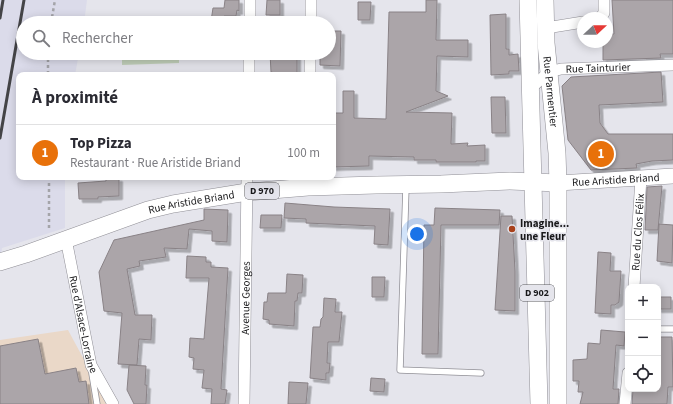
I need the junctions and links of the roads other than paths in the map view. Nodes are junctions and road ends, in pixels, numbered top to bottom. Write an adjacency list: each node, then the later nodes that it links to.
1 (250, 0): 7 (street)
2 (312, 0): 8 (street)
3 (528, 0): 16 (main road)
4 (545, 0): 10 (main road, Rue Parmentier / D 902)
5 (604, 0): 6 (street)
6 (604, 12)
7 (250, 16)
8 (311, 16)
9 (577, 23): 10 (street)
10 (546, 28): 16 (main road, Rue Parmentier / D 902)
11 (249, 60): 14 (street)
12 (310, 60): 15 (street)
13 (673, 65): 16 (street, Rue Tainturier)
14 (249, 72)
15 (310, 72)
16 (539, 80): 17 (main road, Rue Parmentier / D 902); 23 (main road, Rue Parmentier / D 902)
17 (533, 155): 20 (main road); 22 (main road, Rue Parmentier / D 902)
18 (673, 176): 19 (main road, Rue Aristide Briand)
19 (641, 178): 23 (main road, Rue Aristide Briand); 28 (street, Rue du Clos Félix)
20 (510, 181): 22 (main road, Rue Aristide Briand / D 970); 25 (main road, Rue Aristide Briand / D 970)
21 (308, 182): 24 (main road, Rue Aristide Briand / D 970); 25 (main road, Rue Aristide Briand / D 970)
22 (534, 183): 23 (main road, Rue Aristide Briand); 29 (main road); 38 (main road, D 902)
23 (558, 183): 29 (main road, D 902)
24 (247, 184): 26 (main road, Rue Aristide Briand / D 970); 37 (street, Avenue Georges)
25 (406, 185): 33 (lane)
26 (66, 239): 27 (main road, Rue Aristide Briand / D 970); 32 (street, Rue d'Alsace-Lorraine)
27 (0, 262)
28 (634, 284)
29 (558, 324): 39 (main road, D 902)
30 (661, 329): 31 (lane)
31 (673, 329)
32 (91, 365): 35 (lane); 36 (street, Rue d'Alsace-Lorraine)
33 (481, 373)
34 (626, 392): 40 (street)
35 (97, 404)
36 (113, 404)
37 (244, 404)
38 (539, 404)
39 (558, 404)
40 (625, 404)

